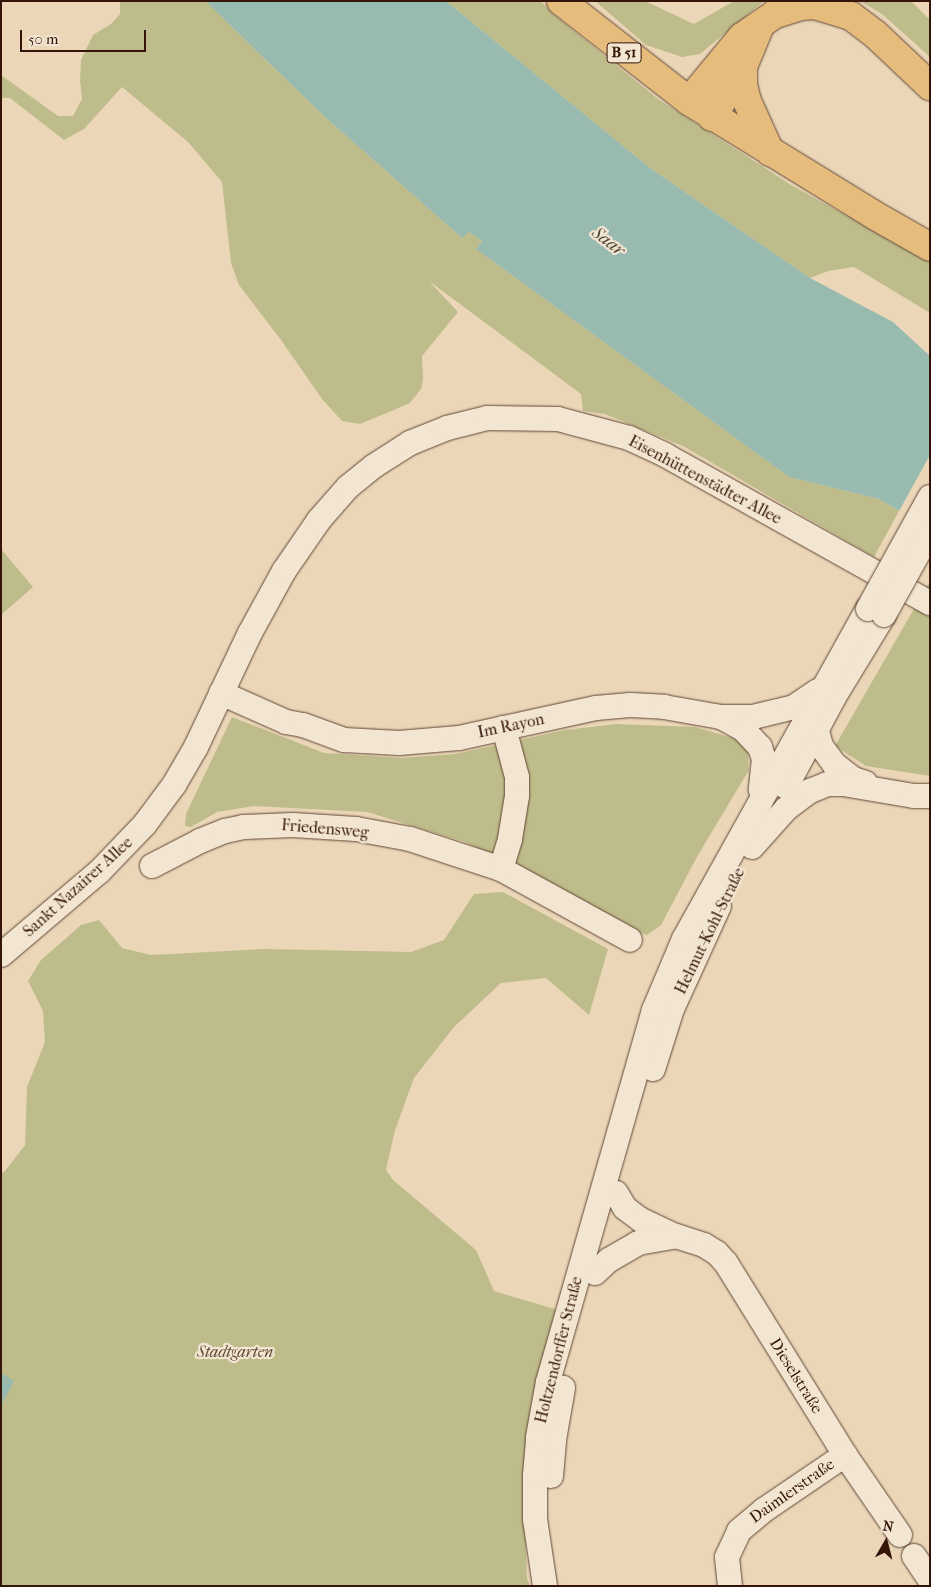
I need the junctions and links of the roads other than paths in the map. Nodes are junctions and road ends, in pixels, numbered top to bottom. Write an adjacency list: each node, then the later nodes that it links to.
1 (561, 1): 5 (main road, B 51)
2 (763, 23): 3 (main road); 4 (main road); 5 (main road)
3 (743, 67): 6 (main road); 7 (main road)
4 (930, 86)
5 (689, 102): 6 (main road, B 51)
6 (712, 117): 7 (main road, B 51)
7 (770, 152): 8 (main road, B 51)
8 (930, 247)
9 (930, 497): 12 (street, bridge)
10 (930, 532): 12 (street, bridge)
11 (930, 604): 14 (street, Eisenhüttenstädter Allee)
12 (876, 612): 13 (street, Helmut-Kohl-Straße); 18 (street, Helmut-Kohl-Straße)
13 (821, 688): 15 (street, Im Rayon); 21 (street, Helmut-Kohl-Straße)
14 (220, 695): 16 (street, Im Rayon); 16 (street, Im Rayon); 26 (street, Sankt Nazairer Allee)
15 (721, 717): 17 (street, Im Rayon); 21 (street, Im Rayon)
16 (303, 725): 17 (street, Im Rayon)
17 (504, 728): 24 (street)
18 (817, 731): 19 (street); 22 (street, Helmut-Kohl-Straße)
19 (883, 790): 20 (street); 22 (street)
20 (930, 796)
21 (760, 801): 28 (street, Helmut-Kohl-Straße)
22 (752, 847): 27 (street, Helmut-Kohl-Straße)
23 (152, 866): 24 (street, Friedensweg)
24 (501, 869): 25 (street, Friedensweg)
25 (630, 940)
26 (1, 955)
27 (616, 1193): 29 (street, Dieselstraße); 30 (street, Helmut-Kohl-Straße)
28 (589, 1235): 35 (street, Holtzendorffer Straße)
29 (676, 1236): 30 (street, Dieselstraße); 31 (street, Dieselstraße)
30 (595, 1273): 36 (street, Holtzendorffer Straße)
31 (845, 1454): 32 (street, Dieselstraße); 37 (street, Daimlerstraße)
32 (900, 1536)
33 (914, 1556): 34 (street)
34 (930, 1580)
35 (545, 1586)
36 (562, 1586)
37 (730, 1586)

